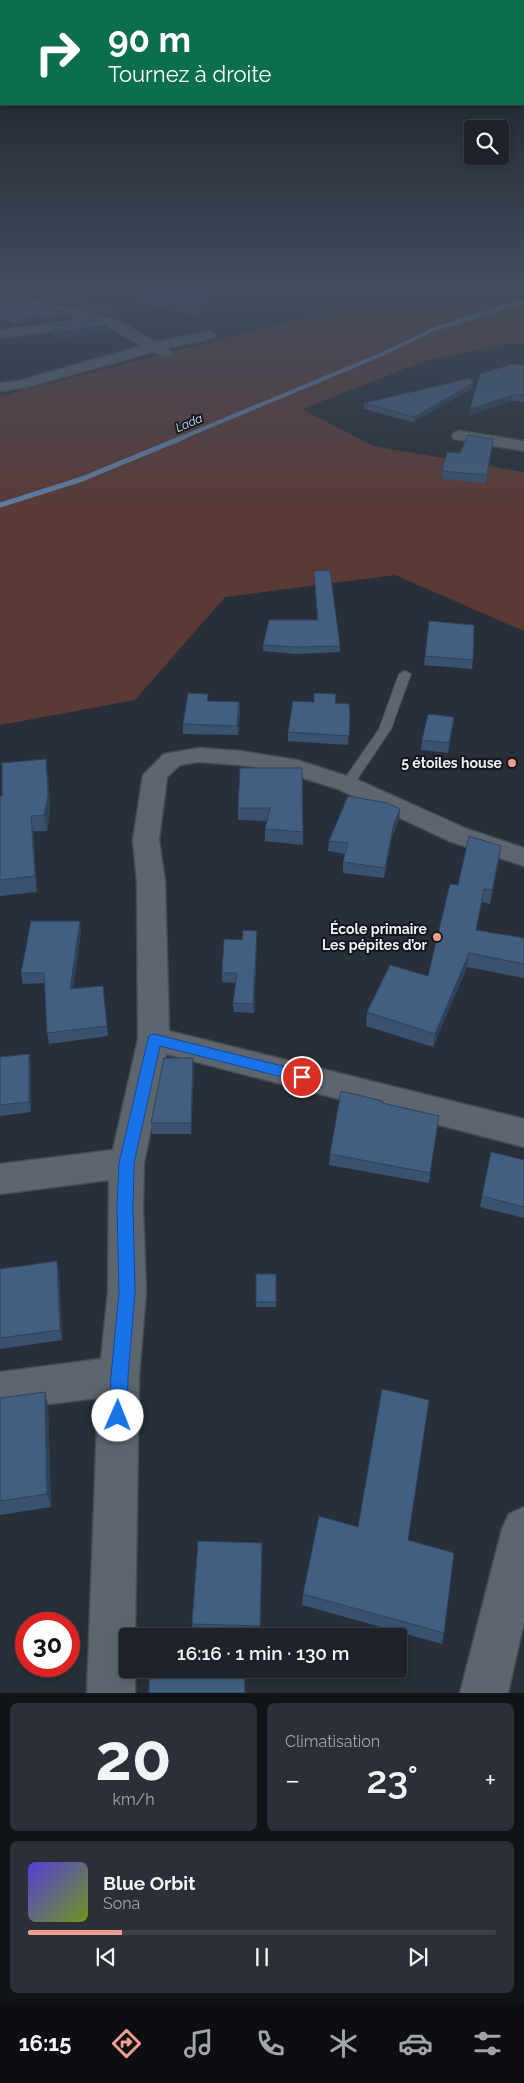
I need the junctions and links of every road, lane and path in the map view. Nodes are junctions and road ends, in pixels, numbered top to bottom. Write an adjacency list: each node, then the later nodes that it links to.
1 (98, 363): 2 (street)
2 (0, 387)
3 (460, 436): 4 (street)
4 (524, 446)
5 (405, 674): 6 (lane)
6 (346, 784): 7 (street); 8 (street)
7 (524, 857)
8 (154, 1039): 9 (street); 10 (street)
9 (524, 1133)
10 (127, 1163): 11 (street); 12 (street)
11 (0, 1179)
12 (119, 1376): 13 (street); 15 (street)
13 (0, 1391)
14 (524, 1529): 16 (street)
15 (111, 1693)
16 (484, 1693)

